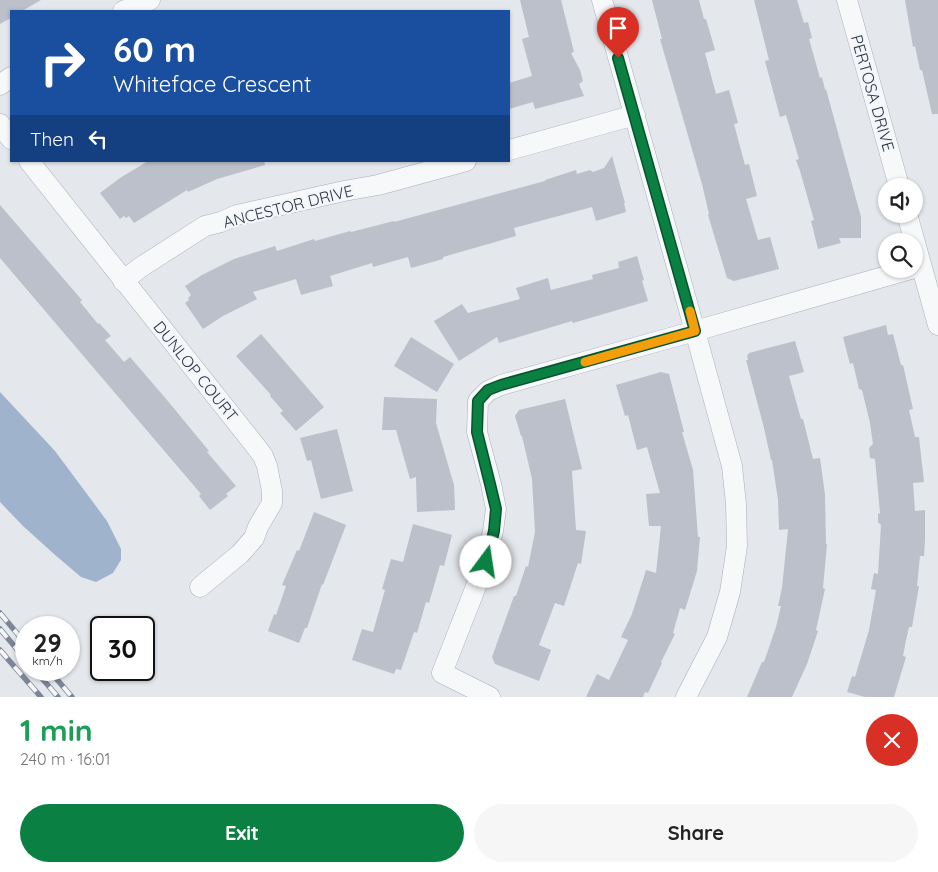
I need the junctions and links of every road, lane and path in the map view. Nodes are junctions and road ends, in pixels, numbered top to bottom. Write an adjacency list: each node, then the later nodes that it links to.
1 (150, 0): 4 (street)
2 (602, 0): 5 (street)
3 (847, 0): 11 (street, PERTOSA DRIVE)
4 (125, 10)
5 (635, 115): 8 (street); 16 (street)
6 (0, 124): 7 (street)
7 (10, 138)
8 (510, 150)
9 (30, 162): 14 (street, DUNLOP COURT)
10 (462, 162): 14 (street, ANCESTOR DRIVE)
11 (897, 178)
12 (923, 273): 15 (street)
13 (879, 278): 16 (street)
14 (123, 281): 17 (street, DUNLOP COURT)
15 (938, 325)
16 (695, 331): 18 (street); 19 (street)
17 (200, 587)
18 (490, 697)
19 (686, 697)

